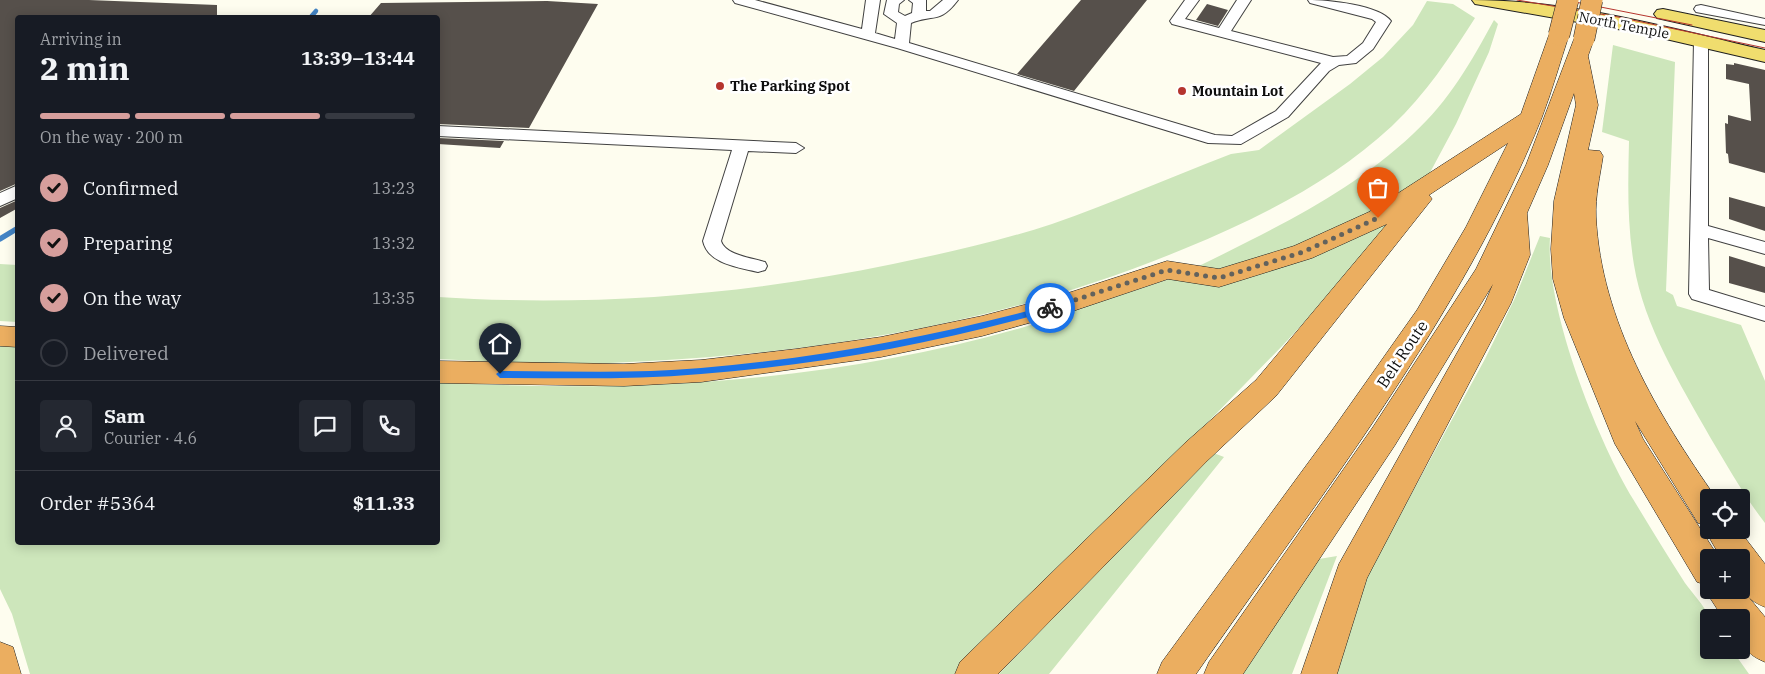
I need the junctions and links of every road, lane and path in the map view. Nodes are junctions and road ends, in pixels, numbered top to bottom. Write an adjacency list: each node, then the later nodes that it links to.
1 (740, 0): 17 (lane)
2 (873, 0): 17 (lane)
3 (897, 0): 14 (lane)
4 (916, 0): 13 (lane)
5 (951, 0): 13 (lane)
6 (1192, 0): 16 (lane)
7 (1244, 0): 16 (lane)
8 (1315, 0): 22 (lane)
9 (1481, 0): 18 (main road, North Temple)
10 (1568, 0): 24 (highway, Belt Route, bridge)
11 (1604, 2): 15 (main road, North Temple); 20 (highway, Belt Route, bridge)
12 (1702, 9): 15 (lane)
13 (919, 15): 14 (lane)
14 (904, 21): 19 (lane)
15 (1763, 29)
16 (1222, 33): 22 (lane)
17 (868, 36): 19 (lane)
18 (1701, 41): 21 (main road, North Temple); 32 (lane)
19 (902, 46): 22 (lane)
20 (1581, 46): 23 (highway); 31 (highway, Belt Route)
21 (1765, 56)
22 (1333, 62)
23 (1587, 106): 39 (highway); 40 (highway)
24 (1531, 117): 28 (highway); 48 (highway, Belt Route)
25 (440, 131): 26 (lane)
26 (741, 147): 27 (lane); 34 (lane)
27 (796, 148)
28 (1437, 179): 38 (highway); 47 (highway)
29 (15, 192): 30 (lane)
30 (0, 200)
31 (1515, 210): 49 (highway, Belt Route); 50 (highway)
32 (1700, 230): 33 (lane); 35 (lane)
33 (1765, 248)
34 (758, 266)
35 (1765, 314)
36 (0, 336): 37 (highway)
37 (15, 338)
38 (440, 372)
39 (1700, 498)
40 (1700, 557)
41 (1750, 571): 42 (highway)
42 (1765, 592)
43 (1729, 599): 44 (highway)
44 (1765, 645)
45 (0, 659): 46 (highway)
46 (3, 674)
47 (973, 674)
48 (1175, 674)
49 (1222, 674)
50 (1319, 674)

